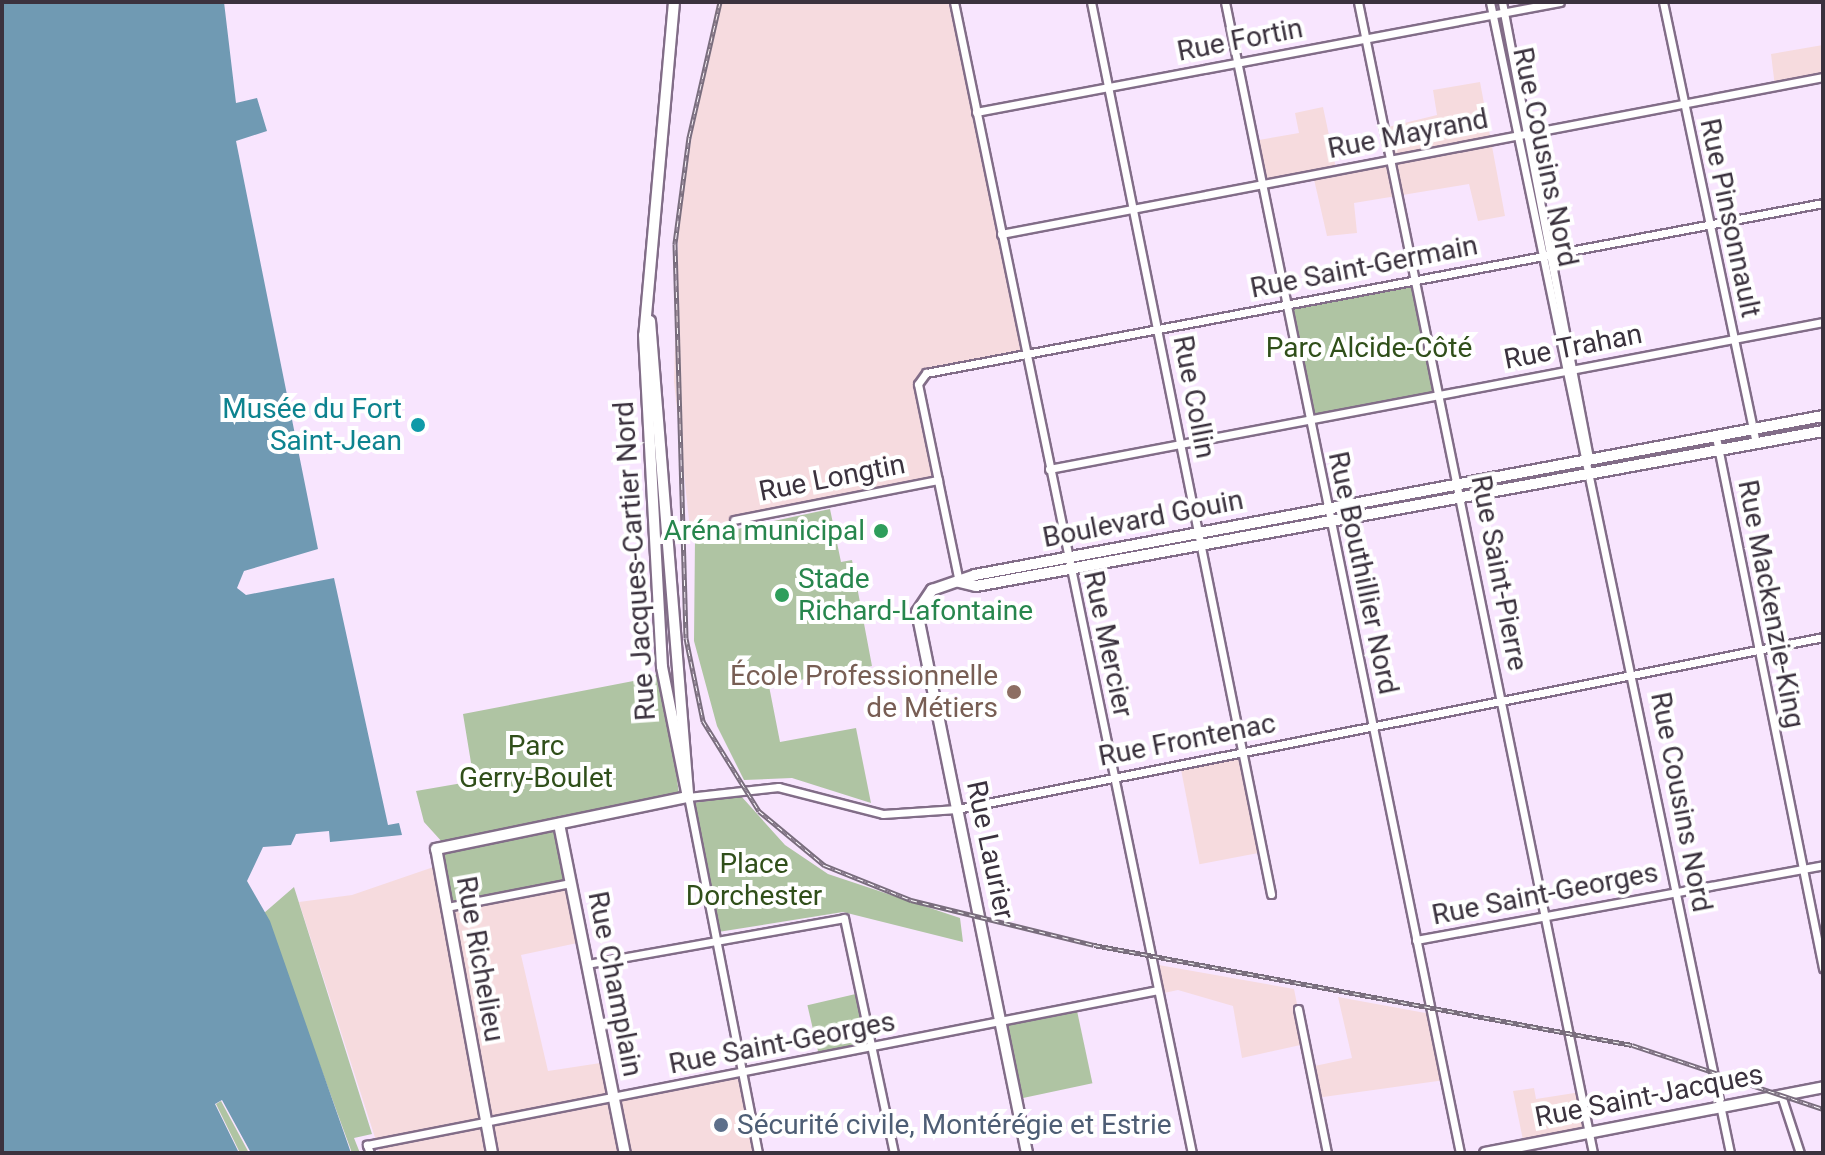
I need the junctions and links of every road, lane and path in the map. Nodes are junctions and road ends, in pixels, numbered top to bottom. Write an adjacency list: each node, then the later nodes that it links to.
1 (674, 2): 68 (street, Rue Jacques-Cartier Nord)
2 (954, 2): 17 (street, Rue Mercier)
3 (1091, 2): 15 (street, Rue Collin)
4 (1225, 2): 13 (street, Rue Bouthillier Nord)
5 (1358, 2): 12 (street, Rue Saint-Pierre)
6 (1490, 2): 11 (street, Rue Cousins Nord)
7 (1502, 2): 10 (street, Rue Cousins Nord)
8 (1560, 2): 10 (street, Rue Fortin)
9 (1663, 2): 16 (street, Rue Pinsonnault)
10 (1504, 13): 11 (street, Rue Fortin); 18 (street, Rue Cousins Nord)
11 (1493, 15): 12 (street, Rue Fortin); 19 (street, Rue Cousins Nord)
12 (1366, 39): 13 (street, Rue Fortin); 20 (street, Rue Saint-Pierre)
13 (1237, 63): 15 (street, Rue Fortin); 21 (street, Rue Bouthillier Nord)
14 (1823, 77): 16 (street, Rue Mayrand)
15 (1109, 87): 17 (street, Rue Fortin); 23 (street, Rue Collin)
16 (1683, 104): 18 (street, Rue Mayrand); 24 (street, Rue Pinsonnault)
17 (976, 112): 25 (street, Rue Mercier)
18 (1529, 134): 19 (street, Rue Mayrand); 26 (street, Rue Cousins Nord)
19 (1518, 136): 20 (street, Rue Mayrand); 27 (street, Rue Cousins Nord)
20 (1391, 160): 21 (street, Rue Mayrand); 28 (street, Rue Saint-Pierre)
21 (1262, 185): 23 (street, Rue Mayrand); 29 (street, Rue Bouthillier Nord)
22 (1823, 203): 24 (street, Rue Saint-Germain)
23 (1133, 209): 25 (street, Rue Mayrand); 31 (street, Rue Collin)
24 (1707, 225): 26 (street, Rue Saint-Germain); 32 (street, Rue Pinsonnault)
25 (1001, 234): 33 (street, Rue Mercier)
26 (1553, 254): 27 (street, Rue Saint-Germain); 34 (street, Rue Cousins Nord)
27 (1543, 256): 28 (street, Rue Saint-Germain); 35 (street, Rue Cousins Nord)
28 (1416, 280): 29 (street, Rue Saint-Germain); 36 (street, Rue Saint-Pierre)
29 (1286, 304): 31 (street, Rue Saint-Germain); 38 (street, Rue Bouthillier Nord)
30 (1823, 322): 32 (street, Rue Trahan)
31 (1157, 328): 33 (street, Rue Saint-Germain); 45 (street, Rue Collin)
32 (1733, 339): 34 (street, Rue Trahan); 40 (street, Rue Pinsonnault)
33 (1026, 353): 48 (street, Rue Mercier); 50 (street, Rue Saint-Germain)
34 (1576, 369): 35 (street, Rue Trahan); 47 (street, Rue Cousins Nord)
35 (1566, 370): 36 (street, Rue Trahan); 47 (street, Rue Cousins Nord)
36 (1440, 394): 38 (street, Rue Trahan); 51 (street, Rue Saint-Pierre)
37 (1823, 416): 39 (street, Boulevard Gouin)
38 (1310, 419): 45 (street, Rue Trahan); 53 (street, Rue Bouthillier Nord)
39 (1802, 420): 40 (street, Boulevard Gouin); 42 (street)
40 (1753, 430): 43 (street, Boulevard Gouin); 44 (street, Rue Pinsonnault)
41 (1823, 431): 42 (street, Boulevard Gouin)
42 (1805, 434): 44 (street, Boulevard Gouin)
43 (1716, 437): 46 (street, Rue Mackenzie-King); 47 (street, Boulevard Gouin)
44 (1756, 443): 46 (street, Boulevard Gouin)
45 (1181, 444): 48 (street, Rue Trahan); 56 (street, Rue Collin)
46 (1719, 450): 49 (street, Boulevard Gouin); 62 (street, Rue Mackenzie-King)
47 (1589, 460): 49 (street, Rue Cousins Nord); 51 (street, Boulevard Gouin)
48 (1049, 469): 58 (street, Rue Mercier)
49 (1592, 473): 52 (street, Boulevard Gouin); 63 (street, Rue Cousins Nord)
50 (938, 480): 54 (street, Rue Longtin); 60 (street)
51 (1459, 484): 52 (street, Rue Saint-Pierre); 53 (street, Boulevard Gouin)
52 (1462, 497): 55 (street, Boulevard Gouin); 64 (street, Rue Saint-Pierre)
53 (1328, 509): 55 (street, Rue Bouthillier Nord); 56 (street, Boulevard Gouin)
54 (734, 520)
55 (1330, 521): 57 (street, Boulevard Gouin); 65 (street, Rue Bouthillier Nord)
56 (1199, 533): 57 (street, Rue Collin); 58 (street, Boulevard Gouin)
57 (1201, 545): 59 (street, Boulevard Gouin); 66 (street, Rue Collin)
58 (1067, 557): 59 (street, Rue Mercier); 60 (street, Boulevard Gouin)
59 (1070, 569): 60 (street, Boulevard Gouin); 67 (street, Rue Mercier)
60 (959, 582): 69 (street, Rue Laurier)
61 (1823, 637): 62 (street, Rue Frontenac)
62 (1756, 651): 63 (street, Rue Frontenac); 72 (street, Rue Mackenzie-King)
63 (1633, 675): 64 (street, Rue Frontenac); 74 (street, Rue Cousins Nord)
64 (1503, 701): 65 (street, Rue Frontenac); 77 (street, Rue Saint-Pierre)
65 (1372, 727): 66 (street, Rue Frontenac); 79 (street, Rue Bouthillier Nord)
66 (1243, 753): 67 (street, Rue Frontenac); 75 (street, Rue Collin)
67 (1113, 779): 69 (street, Rue Frontenac); 82 (street, Rue Mercier)
68 (688, 797): 69 (street, Rue Frontenac); 70 (street, Rue Frontenac); 78 (street, Rue Jacques-Cartier Nord)
69 (957, 809): 84 (street, Rue Laurier)
70 (559, 824): 73 (street, Rue Champlain); 76 (street, Rue Richelieu)
71 (1823, 865): 72 (street, Rue Saint-Georges)
72 (1802, 869): 74 (street, Rue Saint-Georges); 81 (street, Rue Mackenzie-King)
73 (570, 883): 76 (street); 80 (street, Rue Champlain)
74 (1677, 892): 77 (street, Rue Saint-Georges); 90 (street, Rue Cousins Nord)
75 (1271, 894)
76 (447, 907): 91 (street, Rue Richelieu)
77 (1546, 916): 79 (street, Rue Saint-Georges); 92 (street, Rue Saint-Pierre)
78 (715, 939): 80 (street); 85 (street); 86 (street, Rue Jacques-Cartier Nord)
79 (1416, 940): 101 (street, Rue Bouthillier Nord)
80 (587, 964): 89 (street, Rue Champlain)
81 (1823, 968)
82 (1158, 990): 84 (street, Rue Saint-Georges); 99 (street, Rue Mercier)
83 (1298, 1009): 100 (street)
84 (999, 1022): 85 (street, Rue Saint-Georges); 98 (street, Rue Laurier)
85 (872, 1047): 86 (street, Rue Saint-Georges); 97 (street)
86 (742, 1073): 89 (street, Rue Saint-Georges); 96 (street, Rue Jacques-Cartier Nord)
87 (1823, 1087): 88 (street, Rue Saint-Jacques)
88 (1781, 1095): 90 (street, Rue Saint-Jacques); 105 (street)
89 (614, 1099): 91 (street, Rue Saint-Georges); 95 (street, Rue Champlain)
90 (1720, 1107): 92 (street, Rue Saint-Jacques); 104 (street, Rue Cousins Nord)
91 (487, 1124): 93 (street, Rue Saint-Georges); 94 (street, Rue Richelieu)
92 (1589, 1133): 102 (street, Rue Saint-Jacques); 103 (street, Rue Saint-Pierre)
93 (369, 1149)
94 (492, 1153)
95 (625, 1153)
96 (758, 1153)
97 (894, 1153)
98 (1027, 1153)
99 (1192, 1153)
100 (1327, 1153)
101 (1460, 1153)
102 (1485, 1153)
103 (1593, 1153)
104 (1730, 1153)
105 (1800, 1153)

